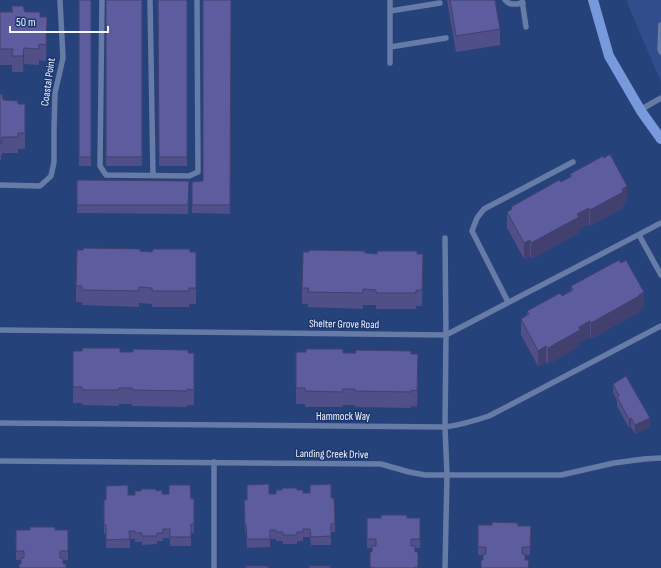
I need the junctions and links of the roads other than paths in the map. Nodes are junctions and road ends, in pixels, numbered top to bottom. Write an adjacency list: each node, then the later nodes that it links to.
1 (60, 0): 22 (lane, Coastal Point)
2 (102, 0): 21 (lane)
3 (150, 0): 21 (lane)
4 (197, 0): 21 (lane)
5 (390, 0): 10 (lane)
6 (505, 0): 8 (lane)
7 (594, 0): 18 (street)
8 (522, 1): 12 (lane)
9 (440, 3): 10 (lane)
10 (390, 11): 14 (lane)
11 (661, 25): 15 (lane)
12 (526, 27)
13 (446, 38): 14 (lane)
14 (390, 47): 16 (lane)
15 (661, 52)
16 (390, 63)
17 (661, 98): 18 (lane)
18 (640, 110): 19 (street)
19 (661, 139)
20 (573, 162): 27 (lane)
21 (153, 175)
22 (0, 185)
23 (661, 223): 24 (lane, Shelter Grove Road)
24 (638, 235): 26 (lane); 27 (lane, Shelter Grove Road)
25 (445, 238): 30 (lane)
26 (661, 274)
27 (508, 302): 30 (lane, Shelter Grove Road)
28 (661, 326): 32 (lane, Hammock Way)
29 (0, 330): 30 (lane, Shelter Grove Road)
30 (446, 335): 32 (lane)
31 (0, 423): 32 (lane, Hammock Way)
32 (444, 427): 36 (lane)
33 (661, 458): 36 (lane, Landing Creek Drive)
34 (0, 461): 35 (lane, Landing Creek Drive)
35 (214, 462): 36 (lane, Landing Creek Drive); 37 (lane)
36 (447, 475): 38 (lane)
37 (214, 568)
38 (445, 568)

